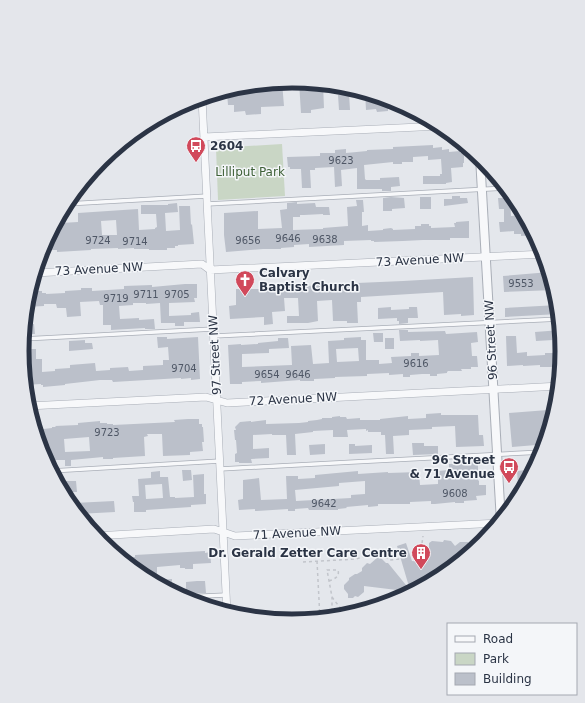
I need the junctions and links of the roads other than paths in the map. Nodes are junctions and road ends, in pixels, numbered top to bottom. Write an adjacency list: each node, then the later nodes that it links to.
1 (202, 104): 3 (street, 97 Street NW)
2 (430, 127): 3 (street)
3 (204, 137): 7 (street, 97 Street NW)
4 (481, 167): 6 (street, 96 Street NW)
5 (500, 188): 6 (lane)
6 (482, 189): 7 (lane); 10 (street, 96 Street NW)
7 (207, 200): 8 (lane); 11 (street, 97 Street NW)
8 (74, 204)
9 (537, 254): 10 (street, 73 Avenue NW)
10 (486, 257): 11 (street, 73 Avenue NW); 14 (street, 96 Street NW)
11 (210, 270): 12 (street, 73 Avenue NW); 15 (street, 97 Street NW)
12 (41, 273)
13 (554, 319): 14 (lane)
14 (490, 322): 15 (lane); 18 (street, 96 Street NW)
15 (213, 333): 16 (lane); 19 (street, 97 Street NW)
16 (30, 339)
17 (554, 386): 18 (street, 72 Avenue NW)
18 (494, 390): 19 (street, 72 Avenue NW); 22 (street, 96 Street NW)
19 (217, 400): 20 (street, 72 Avenue NW); 23 (street, 97 Street NW)
20 (35, 406)
21 (536, 452): 22 (lane)
22 (497, 455): 23 (lane); 25 (street, 96 Street NW)
23 (220, 465): 24 (lane); 27 (street, 97 Street NW)
24 (57, 471)
25 (501, 514)
26 (493, 522): 27 (street, 71 Avenue NW)
27 (224, 532): 28 (street, 71 Avenue NW); 29 (street, 97 Street NW)
28 (104, 535)
29 (226, 595): 30 (lane); 31 (street, 97 Street NW)
30 (196, 596)
31 (227, 607)

